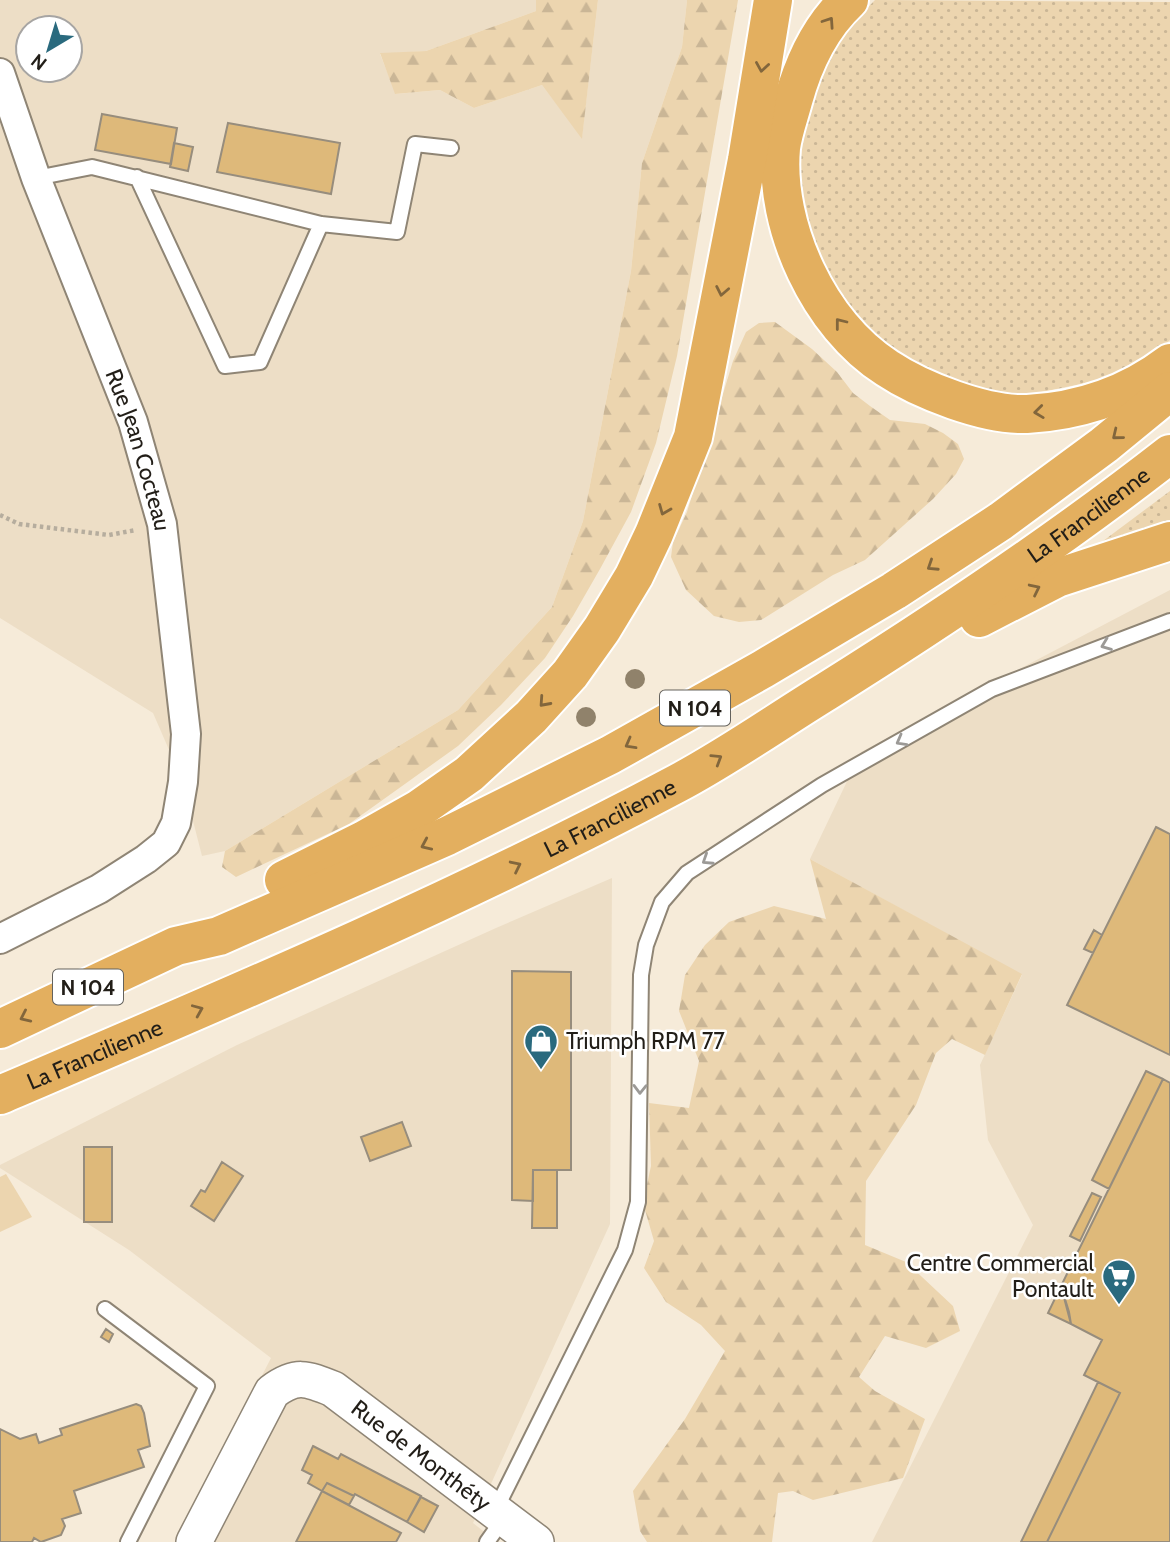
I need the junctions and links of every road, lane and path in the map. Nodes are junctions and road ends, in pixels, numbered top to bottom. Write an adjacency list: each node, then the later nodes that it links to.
1 (774, 0): 17 (highway, one-way to 17)
2 (849, 0): 8 (highway, one-way to 2)
3 (0, 74): 6 (street, Rue Jean Cocteau)
4 (451, 148): 7 (lane)
5 (137, 177): 6 (lane); 7 (lane); 7 (lane)
6 (36, 178): 12 (street, Rue Jean Cocteau)
7 (321, 224)
8 (1170, 363)
9 (1170, 391): 17 (highway, La Francilienne / N 104, one-way to 17)
10 (1170, 454): 15 (highway, La Francilienne / N 104)
11 (0, 515): 12 (path)
12 (162, 524): 16 (street, Rue Jean Cocteau)
13 (1170, 541): 15 (highway, one-way to 13)
14 (1170, 621): 21 (lane, one-way to 21)
15 (800, 708): 19 (highway, La Francilienne / N 104, one-way to 15)
16 (0, 939)
17 (176, 946): 18 (highway, La Francilienne / N 104, one-way to 18)
18 (0, 1028)
19 (0, 1095)
20 (105, 1308): 22 (lane)
21 (495, 1524): 23 (street, Rue de Monthéty); 24 (street, Rue de Monthéty)
22 (128, 1542)
23 (194, 1542)
24 (536, 1542)

